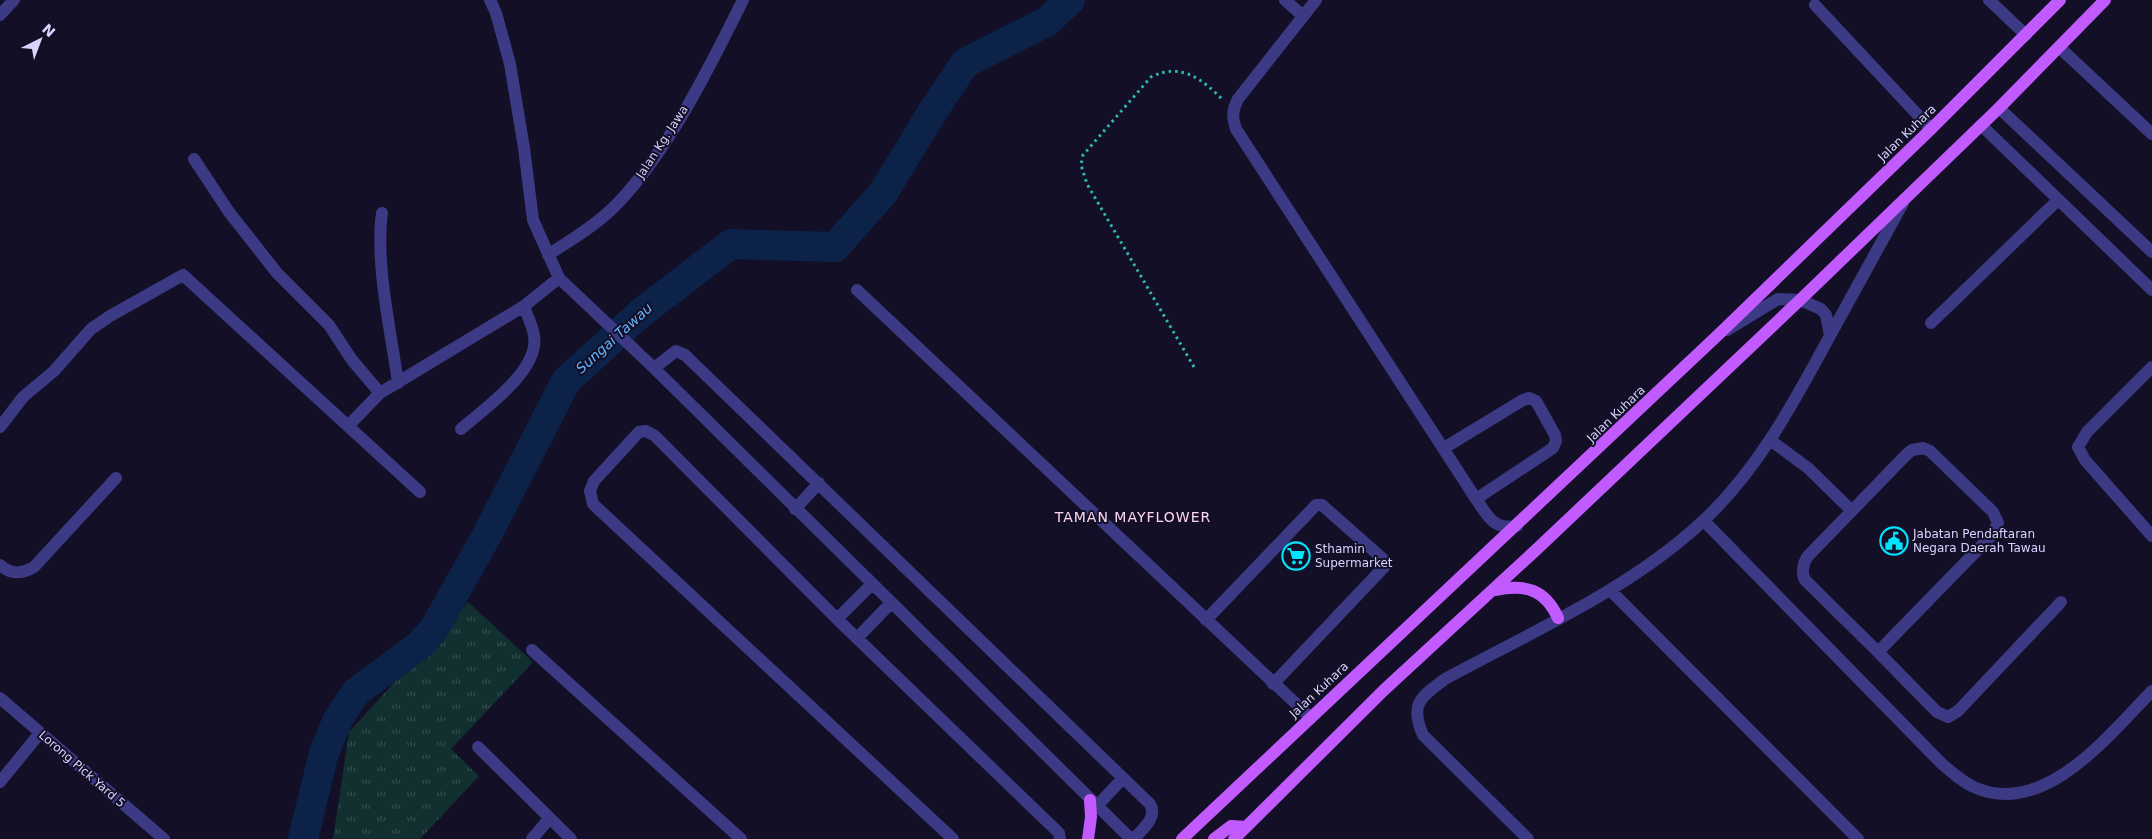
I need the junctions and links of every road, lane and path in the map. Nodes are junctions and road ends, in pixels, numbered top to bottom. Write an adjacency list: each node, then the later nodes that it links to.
1 (6, 0): 11 (street)
2 (14, 0): 12 (street)
3 (490, 0): 26 (street)
4 (742, 0): 26 (street, Jalan Kg. Jawa)
5 (1285, 0): 13 (street)
6 (1316, 0): 13 (street)
7 (1989, 0): 14 (street)
8 (2060, 0): 14 (main road, Jalan Kuhara)
9 (2105, 0): 15 (main road)
10 (1815, 4): 19 (street)
11 (0, 8)
12 (0, 15)
13 (1303, 16): 17 (street)
14 (2026, 35): 19 (main road, Jalan Kuhara)
15 (2059, 47): 16 (main road); 20 (street)
16 (1999, 108): 18 (main road); 25 (street)
17 (1233, 109): 35 (path); 44 (street)
18 (1981, 125): 22 (main road); 23 (street)
19 (1931, 129): 33 (main road, Jalan Kuhara)
20 (2152, 134)
21 (194, 159): 39 (street)
22 (1906, 198): 30 (main road); 34 (street)
23 (2058, 200): 29 (street); 32 (street)
24 (382, 214): 38 (street)
25 (2152, 252)
26 (548, 255): 27 (street)
27 (560, 278): 31 (street); 37 (street)
28 (857, 290): 62 (street)
29 (2152, 290)
30 (1800, 300): 33 (street); 34 (street); 56 (main road)
31 (524, 306): 38 (street); 42 (street)
32 (1931, 323)
33 (1718, 335): 52 (main road, Jalan Kuhara)
34 (1830, 335): 43 (street)
35 (1194, 367)
36 (2152, 367): 53 (street)
37 (654, 368): 46 (street); 49 (street)
38 (398, 382): 39 (street)
39 (380, 393): 40 (street)
40 (348, 426): 41 (street); 47 (street)
41 (0, 427)
42 (461, 429)
43 (1770, 440): 50 (street); 51 (street)
44 (1444, 448): 48 (street); 48 (street)
45 (116, 478): 54 (street)
46 (819, 483): 49 (street); 72 (street)
47 (420, 492)
48 (1476, 499): 52 (street)
49 (795, 509): 55 (street)
50 (1852, 511): 65 (street); 65 (street)
51 (1704, 521): 57 (street); 67 (street)
52 (1517, 526): 69 (main road, Jalan Kuhara)
53 (2152, 536)
54 (0, 565)
55 (872, 584): 59 (street); 61 (street)
56 (1494, 590): 60 (main road); 76 (main road)
57 (1610, 590): 60 (street); 89 (street)
58 (2061, 602): 65 (street)
59 (891, 603): 63 (street); 74 (street)
60 (1558, 618): 88 (street)
61 (837, 619): 63 (street); 81 (street)
62 (1206, 620): 66 (street); 66 (street)
63 (857, 638): 82 (street)
64 (532, 650): 80 (street)
65 (1878, 652)
66 (1274, 684): 69 (street)
67 (2152, 692)
68 (0, 698): 70 (street, Lorong Pick Yard 5)
69 (1310, 717): 85 (main road, Jalan Kuhara)
70 (40, 733): 73 (street); 77 (street, Lorong Pick Yard 5)
71 (478, 747): 75 (street)
72 (1123, 778): 74 (street); 84 (street)
73 (0, 782)
74 (1094, 803): 83 (main road); 84 (street)
75 (549, 819): 78 (street); 79 (street)
76 (1246, 827): 86 (main road); 87 (main road)
77 (164, 839)
78 (532, 839)
79 (571, 839)
80 (741, 839)
81 (953, 839)
82 (1060, 839)
83 (1088, 839)
84 (1132, 839)
85 (1182, 839)
86 (1214, 839)
87 (1234, 839)
88 (1528, 839)
89 (1858, 839)

